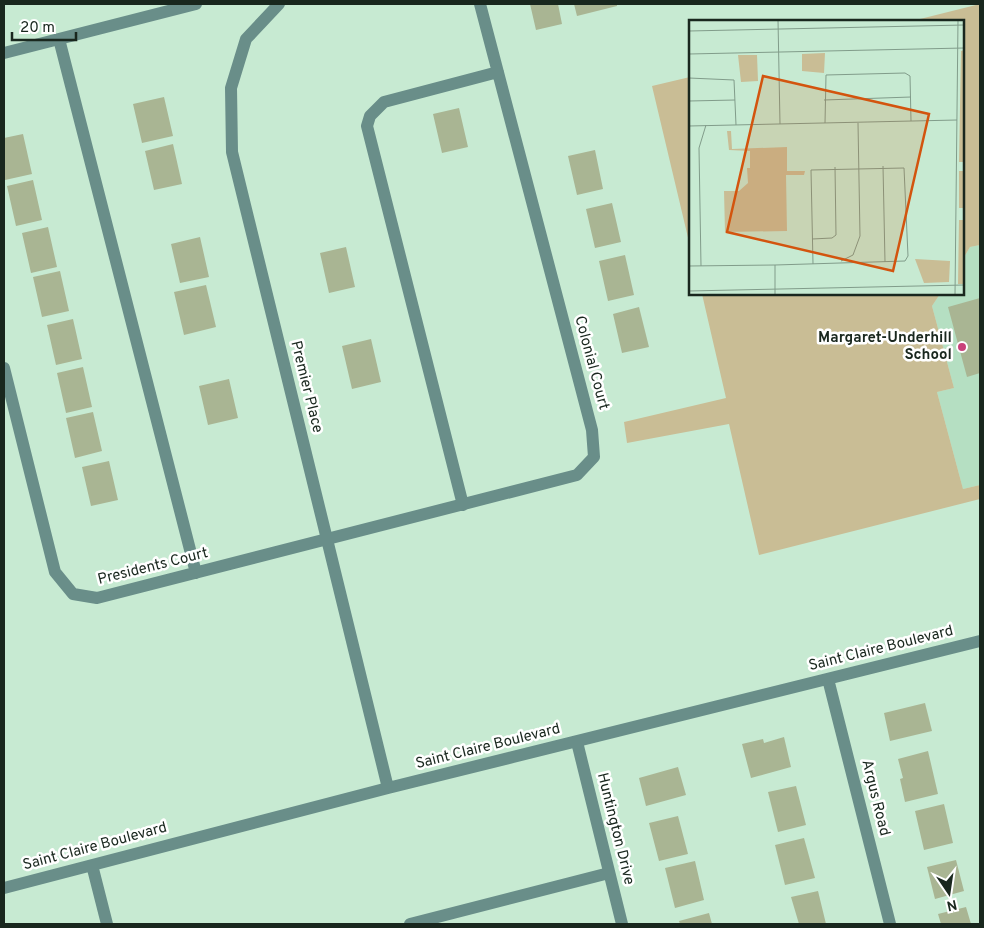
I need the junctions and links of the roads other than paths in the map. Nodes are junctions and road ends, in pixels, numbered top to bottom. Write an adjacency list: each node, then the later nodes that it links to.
1 (196, 4): 4 (street)
2 (279, 4): 9 (street, Premier Place)
3 (480, 4): 6 (street, Colonial Court)
4 (59, 39): 5 (street); 10 (street)
5 (4, 53)
6 (498, 72): 8 (street, Colonial Court); 8 (street)
7 (4, 368): 10 (street, Presidents Court)
8 (464, 505): 9 (street, Colonial Court)
9 (327, 540): 10 (street, Presidents Court); 14 (street, Premier Place)
10 (196, 573)
11 (980, 641): 12 (street, Saint Claire Boulevard)
12 (828, 679): 13 (street, Saint Claire Boulevard); 21 (street, Argus Road)
13 (577, 742): 14 (street, Saint Claire Boulevard); 16 (street, Huntington Drive)
14 (388, 788): 15 (street, Saint Claire Boulevard)
15 (92, 865): 17 (street, Saint Claire Boulevard); 18 (street)
16 (609, 873): 19 (street); 20 (street, Huntington Drive)
17 (4, 888)
18 (107, 924)
19 (410, 924)
20 (622, 924)
21 (890, 924)

